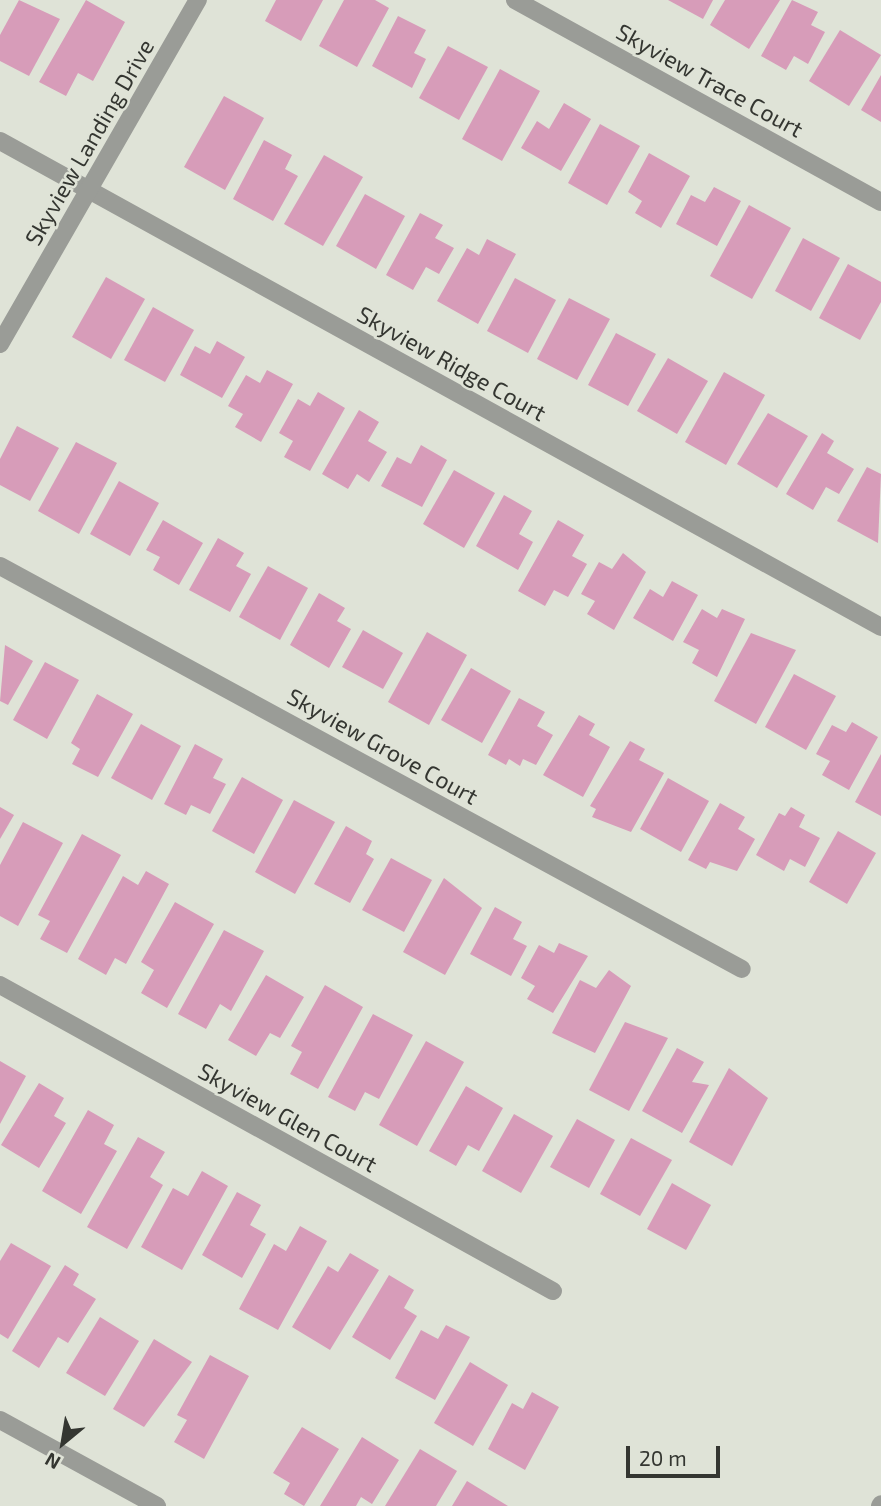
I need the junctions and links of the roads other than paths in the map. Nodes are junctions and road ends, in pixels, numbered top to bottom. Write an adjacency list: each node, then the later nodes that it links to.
1 (198, 0): 4 (street, Skyview Landing Drive)
2 (515, 0): 5 (street, Skyview Trace Court)
3 (0, 141): 4 (street, Skyview Ridge Court)
4 (90, 191): 6 (street, Skyview Landing Drive); 8 (street, Skyview Ridge Court)
5 (881, 202)
6 (0, 344)
7 (0, 566): 9 (street, Skyview Grove Court)
8 (881, 627)
9 (742, 969)
10 (0, 985): 11 (street, Skyview Glen Court)
11 (553, 1291)
12 (0, 1420): 13 (street)
13 (157, 1506)

